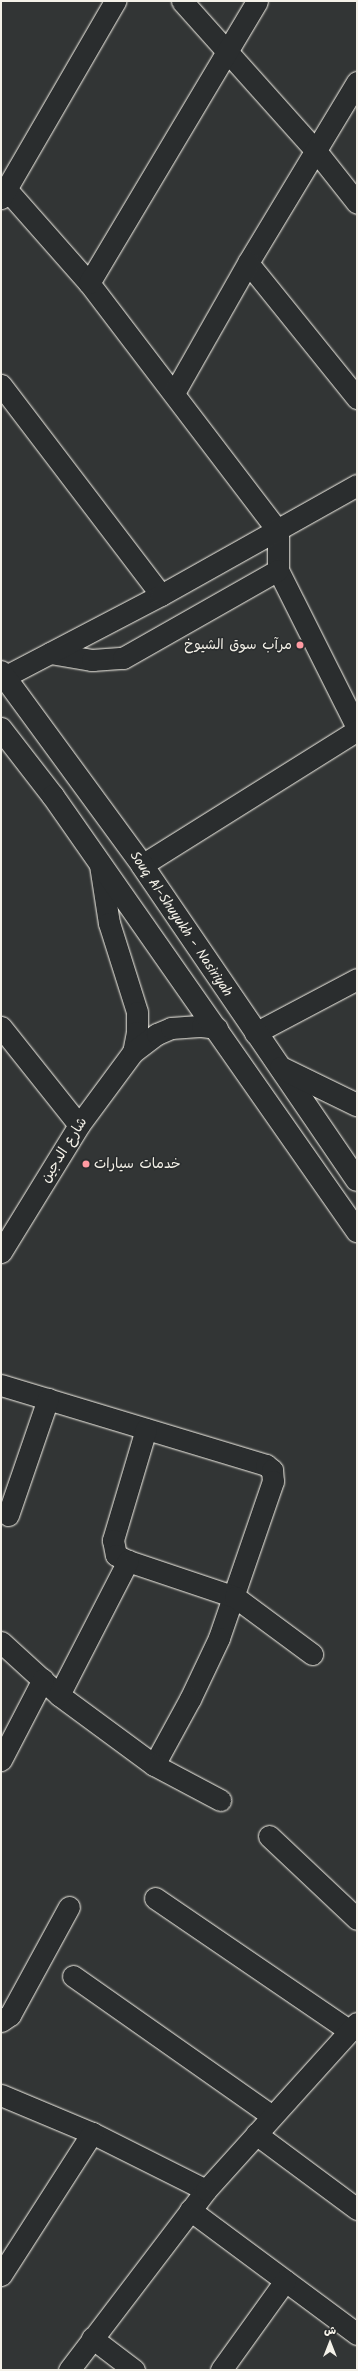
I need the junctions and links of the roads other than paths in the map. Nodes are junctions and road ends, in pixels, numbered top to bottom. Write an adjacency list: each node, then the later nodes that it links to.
1 (115, 1): 7 (street)
2 (182, 1): 4 (street)
3 (257, 1): 4 (street)
4 (228, 51): 6 (street); 10 (street)
5 (357, 82): 6 (street)
6 (316, 151): 8 (street); 9 (street)
7 (4, 194): 10 (street)
8 (357, 203)
9 (248, 263): 12 (street); 13 (street)
10 (90, 283): 12 (street)
11 (1, 385): 17 (street)
12 (174, 393): 15 (street)
13 (357, 398)
14 (357, 485): 15 (street)
15 (278, 531): 16 (street); 17 (street)
16 (278, 570): 18 (street); 21 (street)
17 (161, 595): 18 (street)
18 (50, 653): 19 (street)
19 (3, 674): 23 (main road, Souq Al-Shuyukh - Nasiriyah)
20 (1, 729): 22 (main road, Souq Al-Shuyukh - Nasiriyah)
21 (357, 729): 23 (street)
22 (100, 865): 26 (main road, Souq Al-Shuyukh - Nasiriyah); 28 (street, شارع الدجين)
23 (142, 865): 27 (main road, Souq Al-Shuyukh - Nasiriyah)
24 (357, 979): 27 (street)
25 (1, 1027): 31 (street)
26 (217, 1028): 28 (street, شارع الدجين); 32 (main road, Souq Al-Shuyukh - Nasiriyah)
27 (255, 1033): 29 (main road, Souq Al-Shuyukh - Nasiriyah)
28 (133, 1052): 31 (street, شارع الدجين)
29 (279, 1067): 30 (main road); 33 (main road, Souq Al-Shuyukh - Nasiriyah)
30 (357, 1105)
31 (79, 1125): 36 (street, شارع الدجين)
32 (305, 1156): 33 (main road); 35 (main road, Souq Al-Shuyukh - Nasiriyah)
33 (350, 1159): 34 (main road, Souq Al-Shuyukh - Nasiriyah)
34 (357, 1180)
35 (357, 1231)
36 (1, 1252)
37 (1, 1385): 38 (street)
38 (48, 1399): 39 (street); 40 (street)
39 (146, 1429): 41 (street); 42 (street)
40 (8, 1514)
41 (128, 1561): 42 (street); 46 (street)
42 (235, 1597): 44 (street); 48 (street)
43 (1, 1642): 45 (street)
44 (312, 1654)
45 (43, 1680): 46 (street); 47 (street)
46 (60, 1695): 48 (street)
47 (1, 1760)
48 (154, 1764): 49 (street)
49 (220, 1800)
50 (269, 1836): 53 (street)
51 (155, 1898): 56 (street)
52 (69, 1907): 55 (street)
53 (357, 1919)
54 (72, 1976): 58 (street)
55 (1, 2021)
56 (353, 2027): 58 (street)
57 (2, 2096): 59 (street)
58 (272, 2116): 60 (street)
59 (92, 2133): 61 (street); 64 (street)
60 (256, 2134): 61 (street); 62 (street)
61 (206, 2190): 63 (street)
62 (357, 2209)
63 (190, 2210): 65 (street); 67 (street)
64 (1, 2275)
65 (285, 2281): 66 (street); 70 (street)
66 (357, 2334)
67 (92, 2338): 68 (street); 69 (street)
68 (69, 2370)
69 (134, 2370)
70 (221, 2370)

